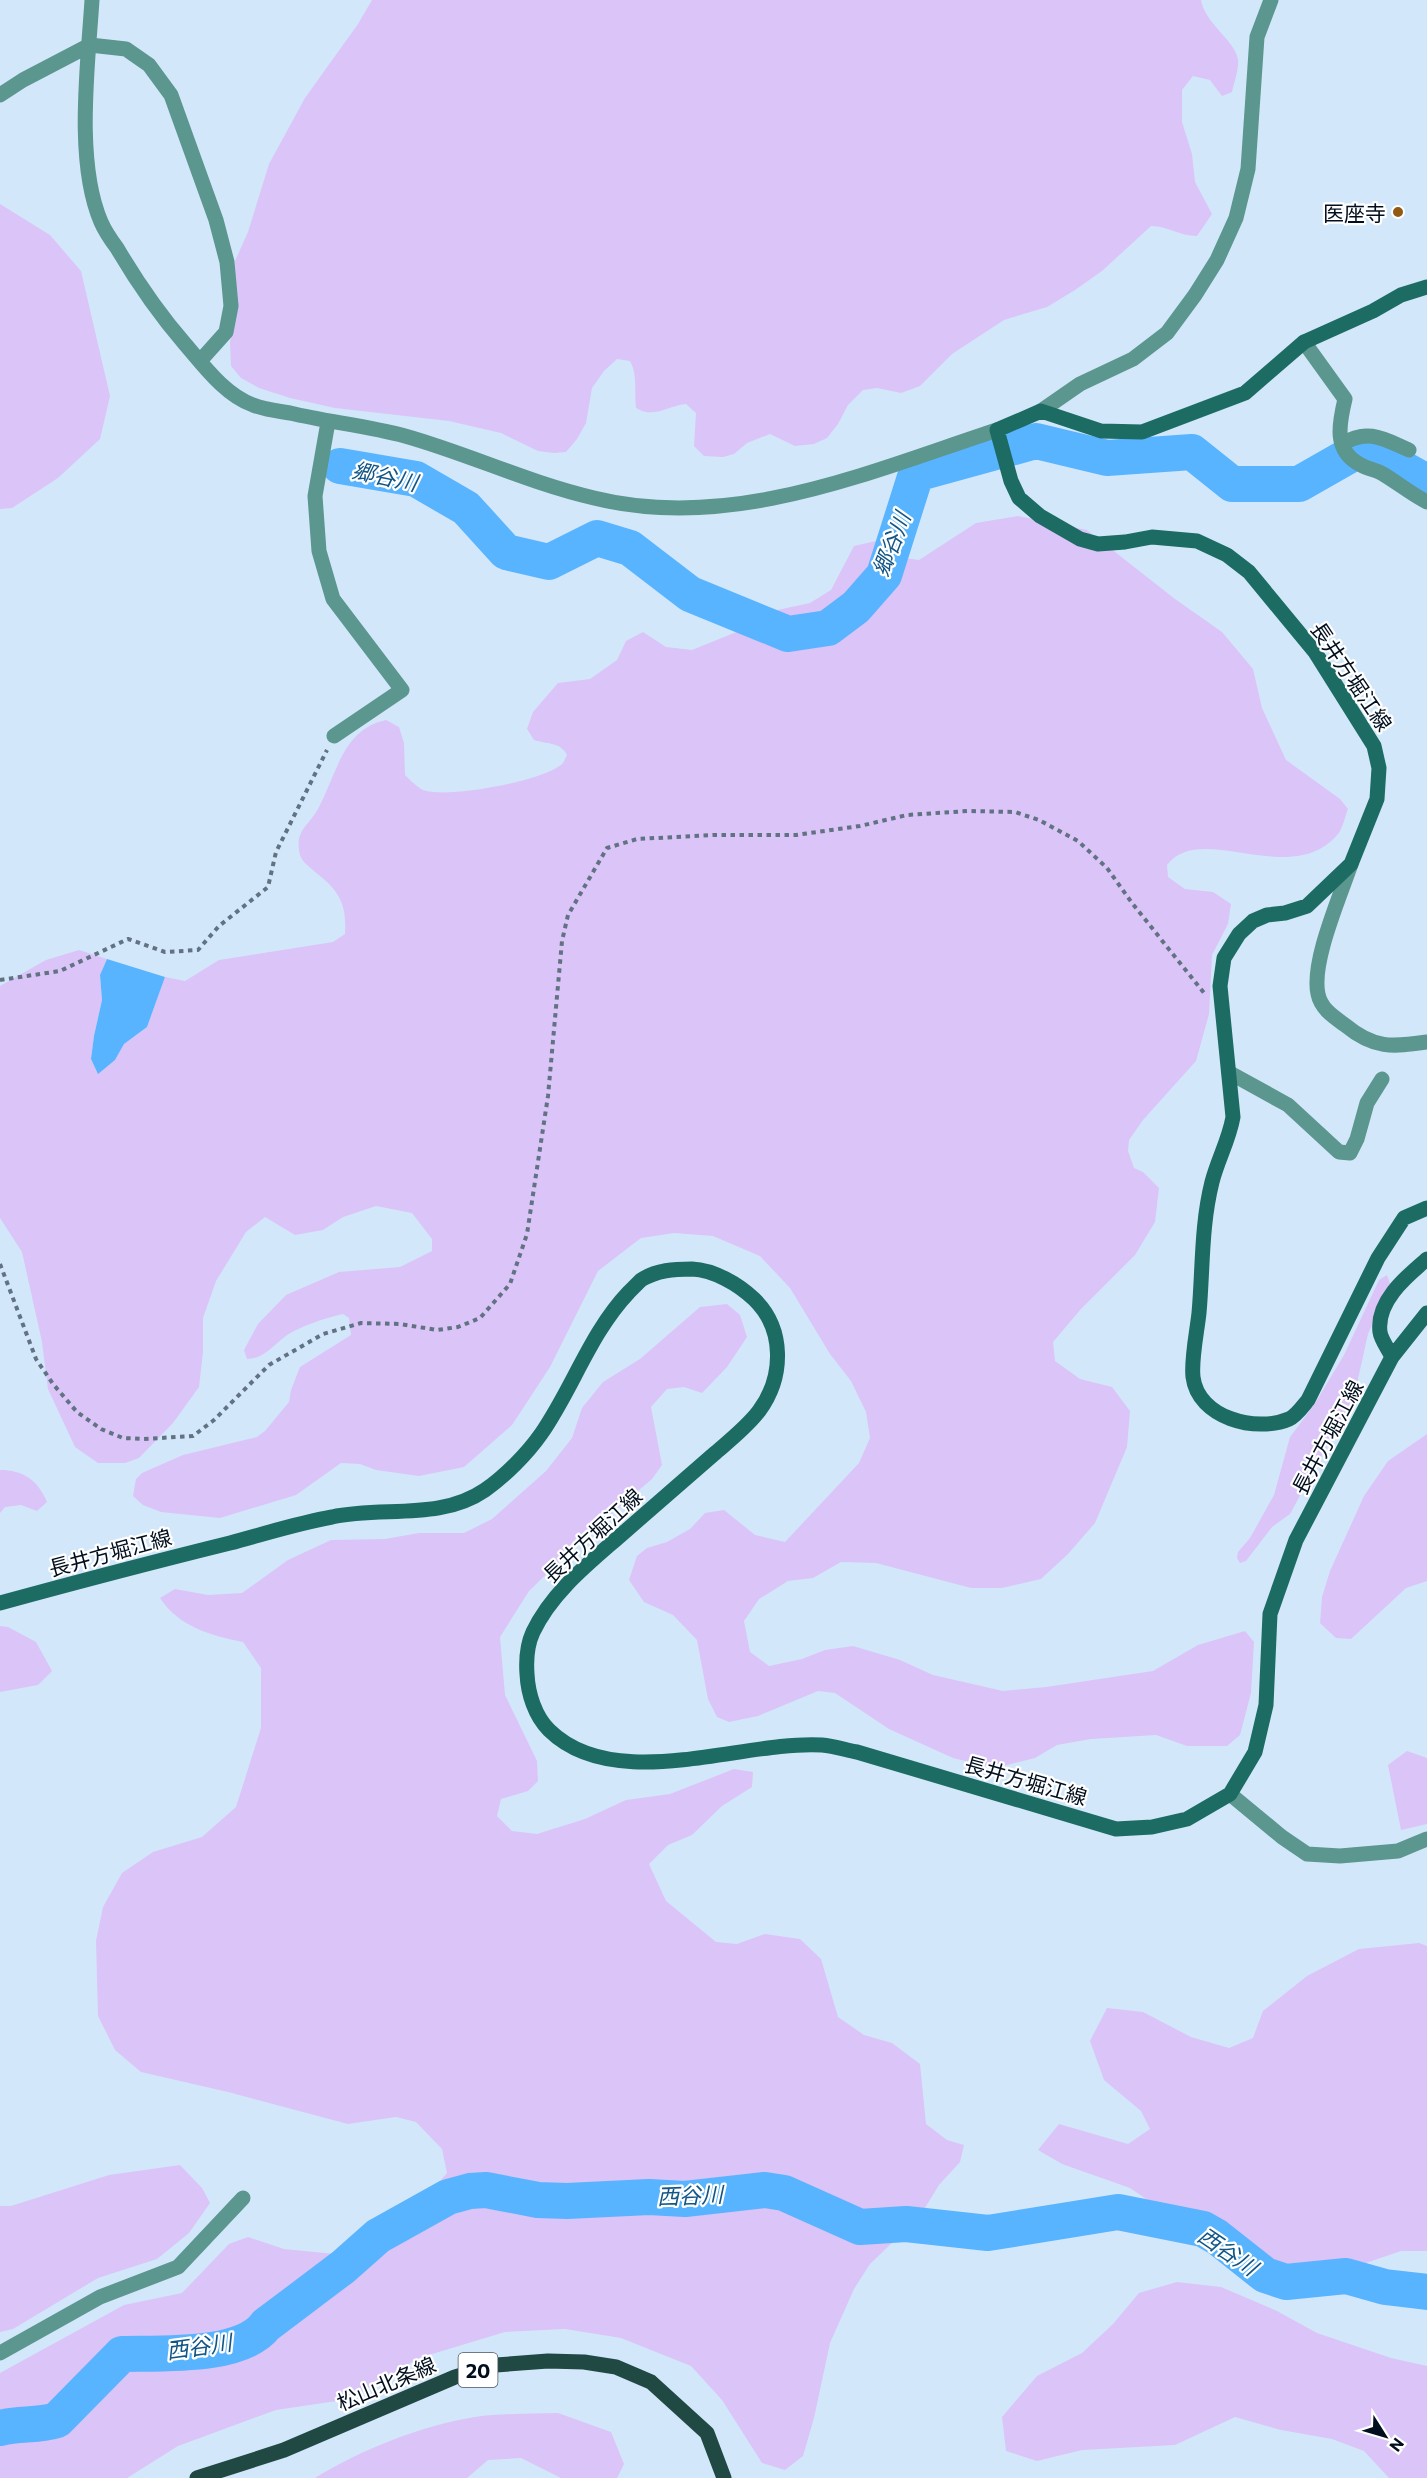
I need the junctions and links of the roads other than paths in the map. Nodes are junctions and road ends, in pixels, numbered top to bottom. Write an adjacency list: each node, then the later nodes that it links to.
1 (92, 0): 3 (street)
2 (1271, 0): 8 (street)
3 (90, 45): 4 (street); 7 (street); 7 (street)
4 (0, 95)
5 (1427, 287): 6 (main road)
6 (1304, 342): 8 (main road); 11 (street)
7 (200, 361): 9 (street)
8 (1041, 411): 10 (main road)
9 (328, 422): 10 (street); 14 (street)
10 (999, 435): 15 (main road, 長井方堀江線)
11 (1342, 444): 12 (street); 13 (street)
12 (1409, 450)
13 (1427, 502)
14 (334, 735)
15 (1351, 864): 16 (street); 17 (main road, 長井方堀江線)
16 (1427, 1042)
17 (1230, 1073): 18 (street); 19 (main road, 長井方堀江線)
18 (1382, 1078)
19 (1427, 1208)
20 (1427, 1259): 22 (main road)
21 (1427, 1313): 22 (main road, 長井方堀江線)
22 (1392, 1357): 24 (main road, 長井方堀江線)
23 (0, 1603): 24 (main road, 長井方堀江線)
24 (1230, 1794): 25 (street)
25 (1427, 1839)
26 (243, 2198): 27 (street)
27 (0, 2353)
28 (197, 2478): 29 (main road, 松山北条線 / 20)
29 (724, 2478)

